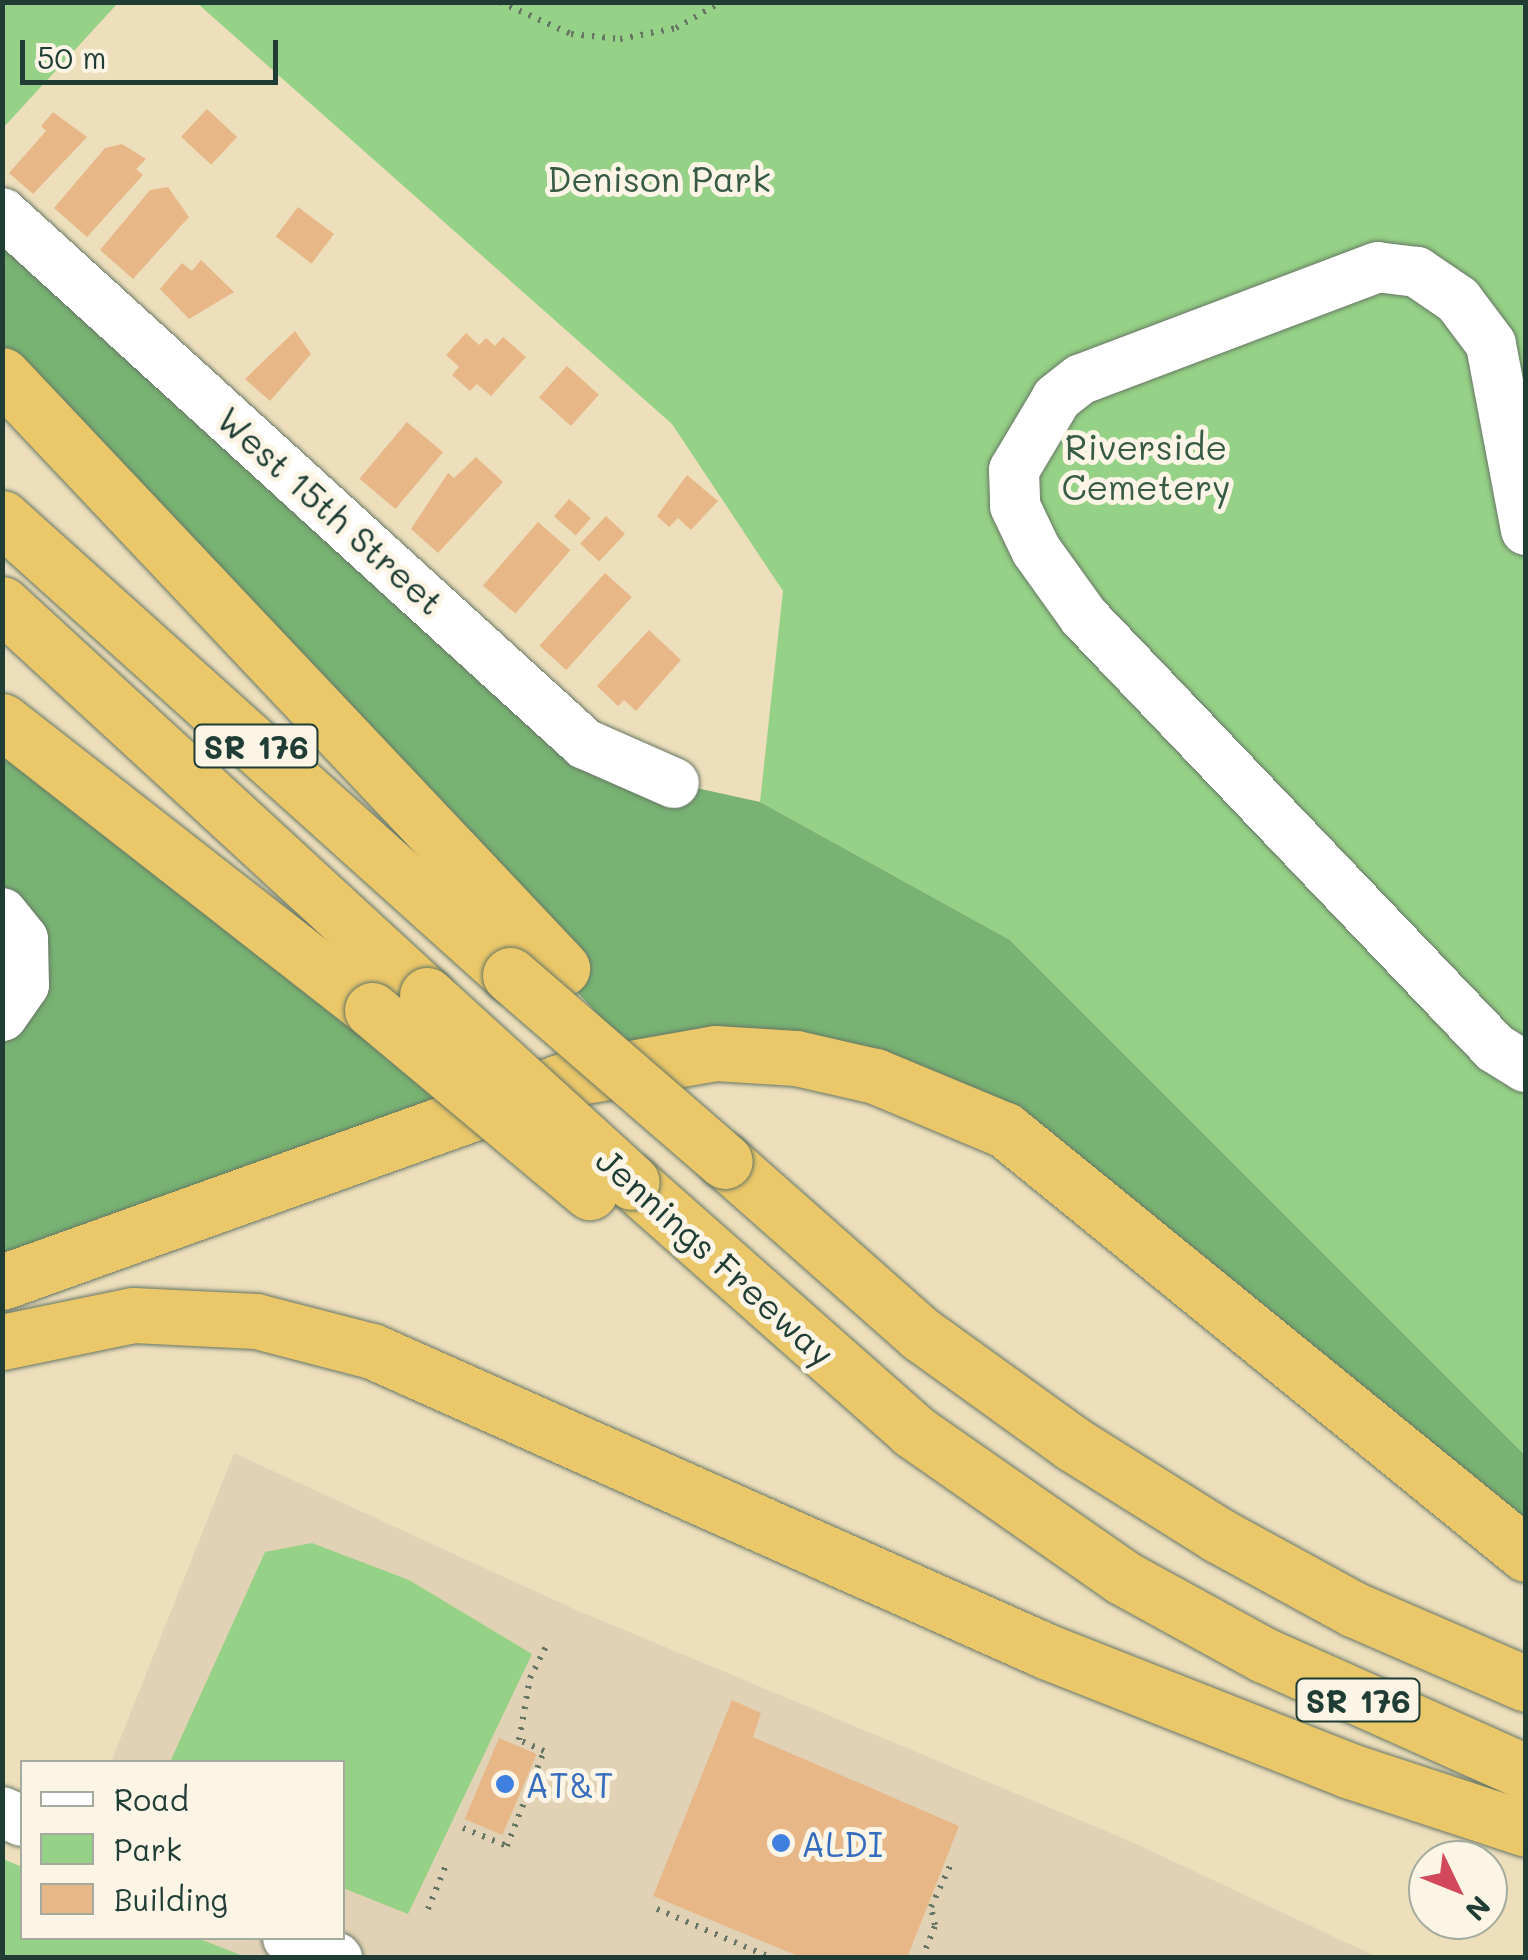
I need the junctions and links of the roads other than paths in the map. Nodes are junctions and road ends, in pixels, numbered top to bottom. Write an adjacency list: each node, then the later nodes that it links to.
1 (2, 213): 7 (street, West 15th Street)
2 (2, 375): 9 (highway)
3 (2, 518): 9 (highway, SR 176)
4 (1526, 530): 11 (street)
5 (2, 604): 12 (highway, Jennings Freeway / SR 176, bridge)
6 (2, 721): 12 (highway, bridge)
7 (674, 783)
8 (2, 913): 10 (street)
9 (536, 972): 16 (highway, SR 176, bridge)
10 (13, 1001)
11 (1526, 1067)
12 (611, 1187): 17 (highway, SR 176)
13 (2, 1282): 15 (highway)
14 (2, 1342): 18 (highway)
15 (1526, 1554)
16 (1526, 1684)
17 (1526, 1772)
18 (1526, 1828)
19 (293, 1940): 20 (street)
20 (337, 1958)

